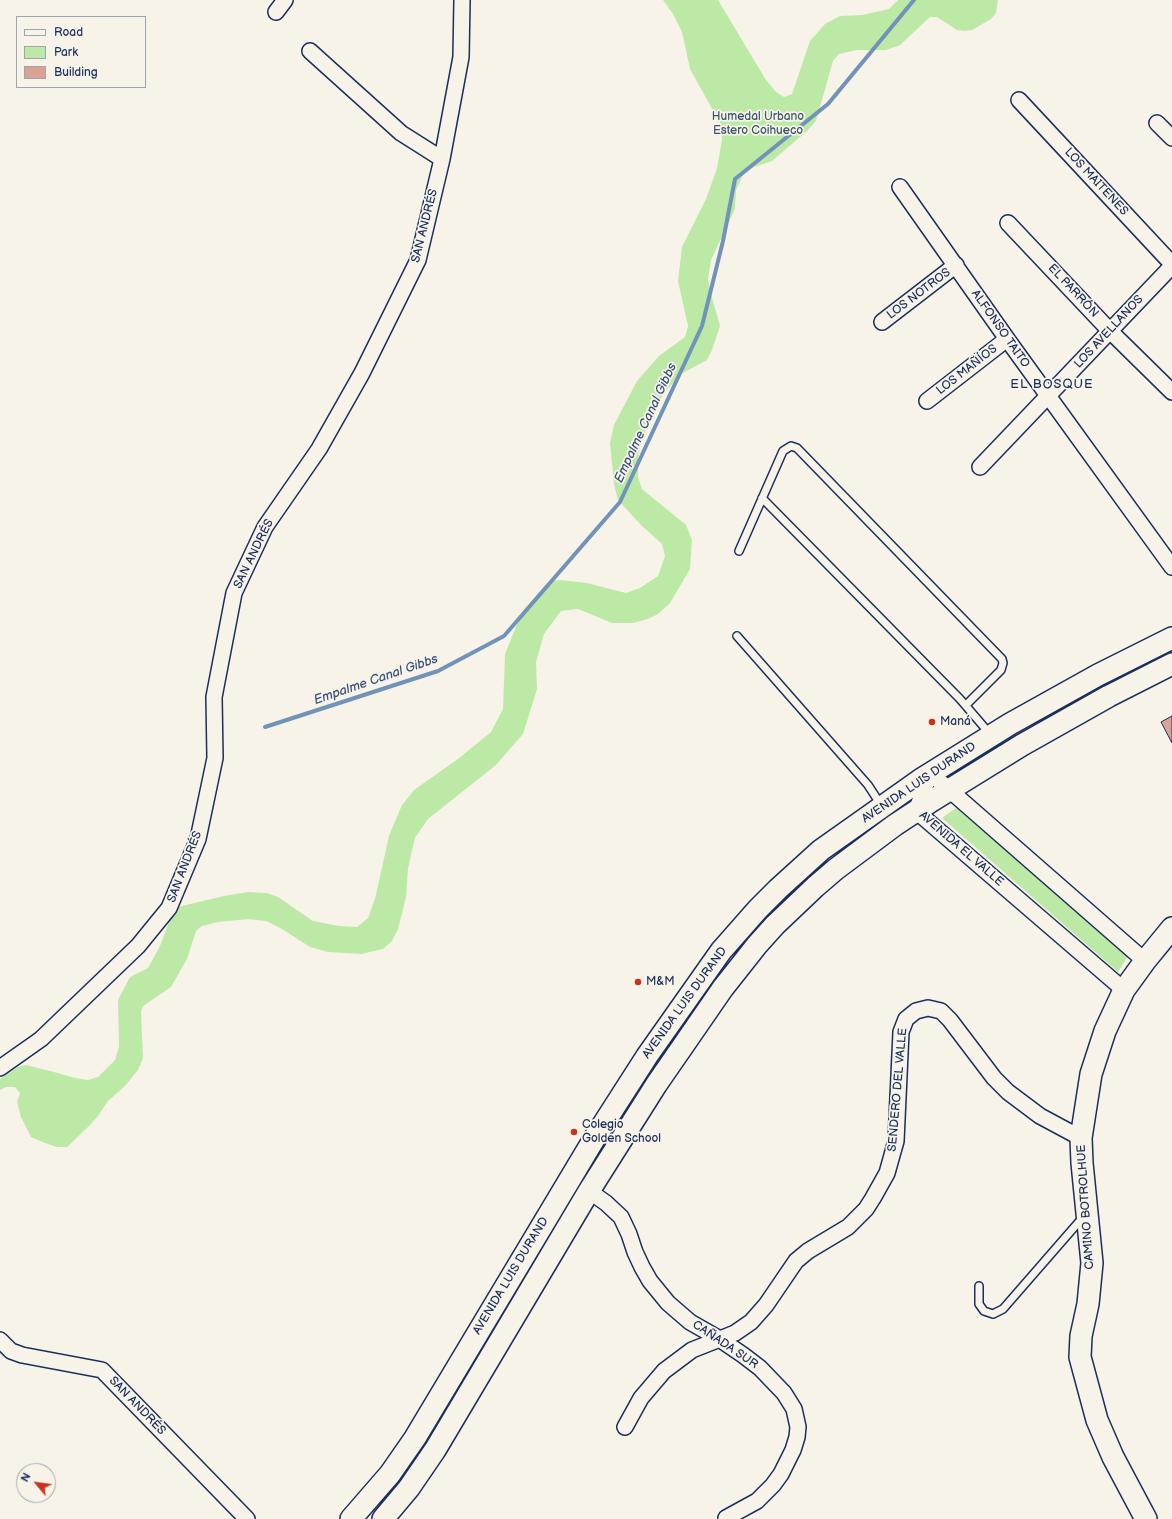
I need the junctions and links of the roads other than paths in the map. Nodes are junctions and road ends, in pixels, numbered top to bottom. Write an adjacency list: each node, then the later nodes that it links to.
1 (462, 0): 6 (street, SAN ANDRÉS)
2 (310, 51): 6 (street)
3 (1019, 100): 10 (street, LOS MAITENES)
4 (1157, 123): 5 (street)
5 (1172, 138)
6 (442, 159): 33 (street, SAN ANDRÉS)
7 (900, 188): 9 (street, ALFONSO TAITO)
8 (1008, 223): 12 (street, EL PARRÓN)
9 (956, 265): 11 (street, LOS NOTROS); 13 (street, ALFONSO TAITO)
10 (1172, 265): 12 (street, LOS AVELLANOS)
11 (882, 322)
12 (1110, 331): 14 (street, EL PARRÓN); 15 (street, LOS AVELLANOS)
13 (1007, 339): 15 (street, ALFONSO TAITO); 16 (street, LOS MAÑÍOS)
14 (1172, 392)
15 (1048, 397): 17 (street, LOS AVELLANOS); 20 (street, ALFONSO TAITO)
16 (928, 401)
17 (980, 467)
18 (762, 498): 19 (lane); 24 (lane); 24 (lane)
19 (739, 551)
20 (1172, 567)
21 (737, 636): 28 (lane)
22 (1172, 638): 25 (street, AVENIDA LUIS DURAND)
23 (1172, 664): 27 (street, AVENIDA LUIS DURAND)
24 (966, 705): 25 (lane)
25 (991, 736): 26 (street, AVENIDA LUIS DURAND)
26 (930, 773): 27 (street); 28 (street, AVENIDA LUIS DURAND); 29 (street, AVENIDA EL VALLE)
27 (948, 790): 29 (street, AVENIDA LUIS DURAND); 31 (street)
28 (882, 806): 43 (street, AVENIDA LUIS DURAND)
29 (916, 811): 32 (street, AVENIDA EL VALLE); 35 (street, AVENIDA LUIS DURAND)
30 (1172, 928): 31 (street, CAMINO BOTROLHUE)
31 (1145, 961): 32 (street, CAMINO BOTROLHUE)
32 (1124, 990): 34 (street, CAMINO BOTROLHUE)
33 (0, 1068)
34 (1081, 1138): 36 (street, CAMINO BOTROLHUE); 38 (street, SENDERO DEL VALLE)
35 (589, 1191): 38 (street, CAÑADA SUR); 44 (street, AVENIDA LUIS DURAND)
36 (1088, 1212): 37 (lane); 45 (street, CAMINO BOTROLHUE)
37 (979, 1286)
38 (718, 1338): 40 (street); 41 (street, CAÑADA SUR)
39 (0, 1340): 42 (street, SAN ANDRÉS)
40 (624, 1427)
41 (726, 1518)
42 (247, 1519)
43 (351, 1519)
44 (383, 1519)
45 (1146, 1519)

